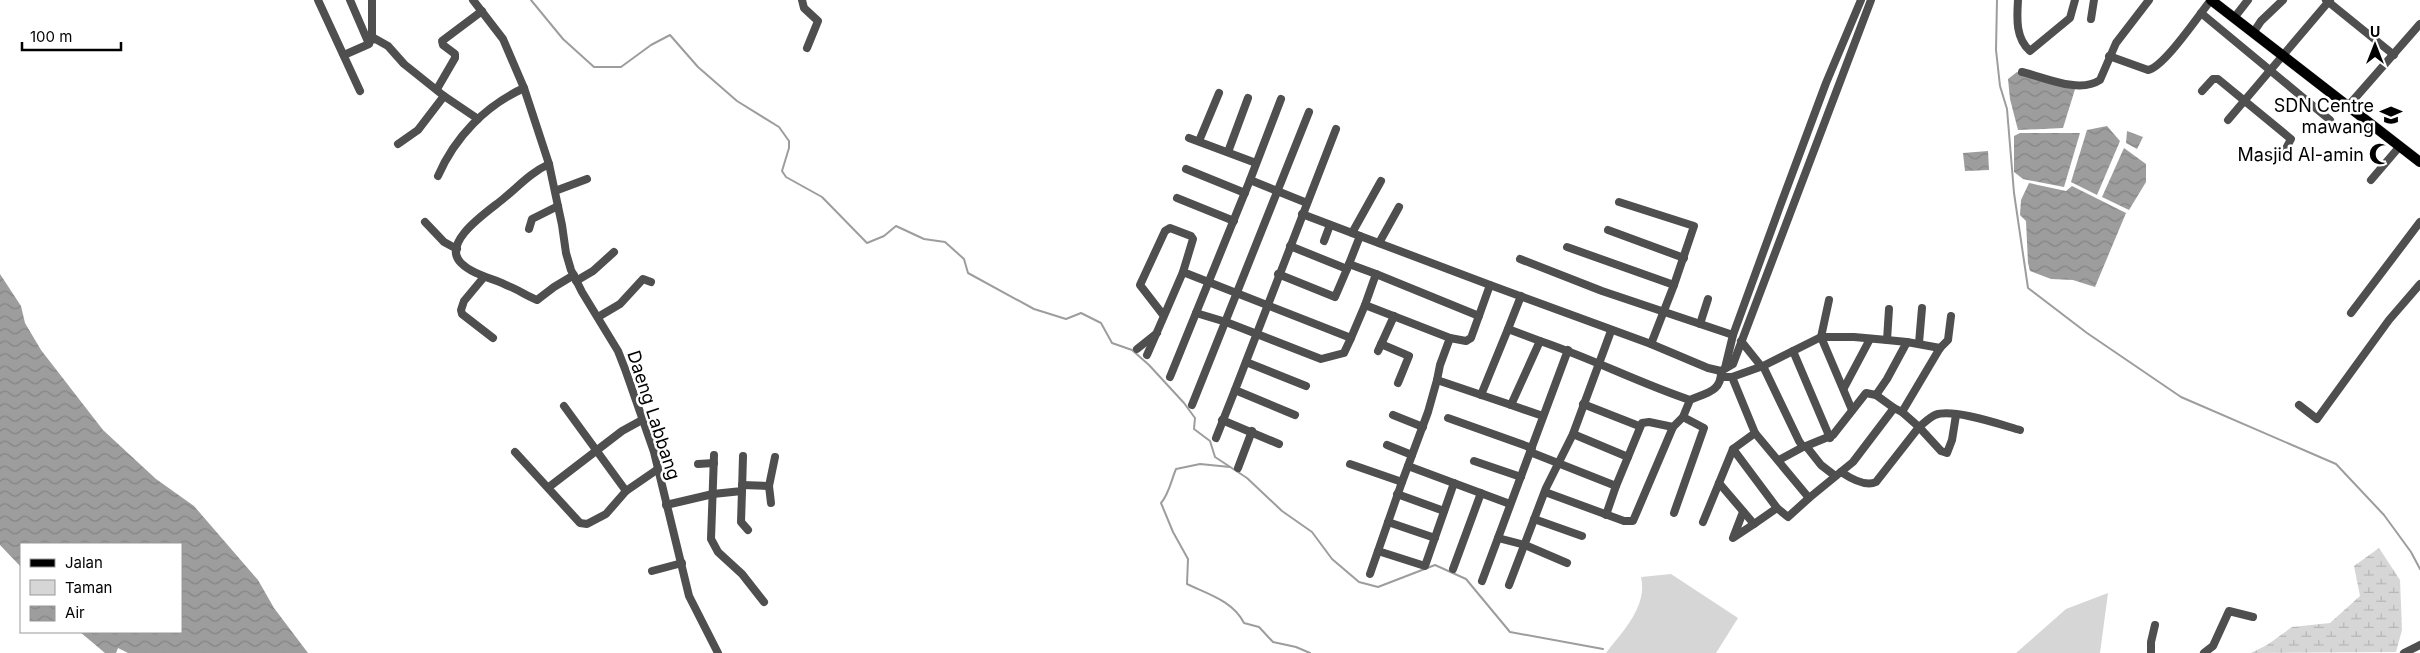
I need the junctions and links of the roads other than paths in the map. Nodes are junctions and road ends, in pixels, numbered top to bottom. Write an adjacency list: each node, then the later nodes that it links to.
1 (318, 0): 25 (street)
2 (350, 0): 22 (street)
3 (372, 0): 22 (street)
4 (473, 0): 16 (street, Daeng Labbang)
5 (802, 0): 23 (street)
6 (1861, 0): 117 (street)
7 (1871, 0): 125 (street)
8 (2018, 0): 9 (street)
9 (2074, 0)
10 (2094, 0): 19 (street)
11 (2149, 0): 26 (street)
12 (2211, 0): 17 (street); 18 (main road)
13 (2248, 0): 18 (street)
14 (2283, 0): 21 (street)
15 (2328, 1): 24 (street); 27 (street)
16 (482, 11): 30 (street, Daeng Labbang); 31 (street)
17 (2200, 13): 26 (street); 28 (street)
18 (2234, 18): 21 (main road)
19 (2091, 19)
20 (2420, 24): 24 (street)
21 (2253, 33): 27 (main road)
22 (371, 40): 25 (street); 31 (street)
23 (806, 48)
24 (2394, 54): 39 (street)
25 (344, 55): 32 (street)
26 (2109, 56): 29 (street)
27 (2282, 56): 28 (street); 39 (main road)
28 (2271, 70): 38 (street); 43 (street)
29 (2022, 72)
30 (524, 88): 41 (street); 53 (street, Daeng Labbang)
31 (437, 89): 35 (street)
32 (360, 91)
33 (2202, 91): 38 (street)
34 (1218, 93): 46 (street)
35 (444, 96): 41 (street); 47 (street)
36 (1248, 98): 49 (street)
37 (1281, 99): 52 (street)
38 (2246, 101): 42 (street); 50 (street)
39 (2349, 105): 48 (main road)
40 (1309, 112): 61 (street)
41 (478, 119): 55 (street)
42 (2228, 120)
43 (2330, 120)
44 (1336, 129): 65 (street)
45 (1189, 138): 46 (street)
46 (1199, 142): 49 (street)
47 (398, 144)
48 (2400, 146): 51 (main road); 58 (street)
49 (1228, 152): 52 (street)
50 (2281, 158)
51 (2420, 162)
52 (1256, 163): 57 (street)
53 (549, 164): 60 (street, Daeng Labbang); 80 (street)
54 (1186, 169): 62 (street)
55 (438, 176)
56 (587, 179): 60 (street)
57 (1250, 180): 61 (street); 62 (street)
58 (2371, 180)
59 (1380, 181): 75 (street)
60 (555, 191): 66 (street, Daeng Labbang)
61 (1278, 192): 65 (street); 95 (street)
62 (1245, 193): 69 (street)
63 (1177, 198): 69 (street)
64 (1619, 202): 82 (street)
65 (1306, 203): 68 (street)
66 (558, 206): 73 (street); 89 (street, Daeng Labbang)
67 (1399, 207): 77 (street)
68 (1302, 214): 72 (street); 78 (street)
69 (1234, 221): 90 (street)
70 (424, 222): 80 (street)
71 (2420, 222): 105 (street)
72 (1330, 224): 75 (street); 76 (street)
73 (529, 229)
74 (1608, 230): 82 (street)
75 (1356, 234): 77 (street); 84 (street)
76 (1324, 242)
77 (1379, 243): 93 (street)
78 (1290, 246): 84 (street); 86 (street)
79 (1567, 247): 94 (street)
80 (457, 249): 88 (street)
81 (614, 252): 89 (street)
82 (1684, 258): 94 (street)
83 (1520, 260): 103 (street)
84 (1348, 266): 86 (street); 87 (street)
85 (1183, 272): 90 (street); 106 (street); 106 (street)
86 (1278, 274): 99 (street)
87 (1376, 274): 100 (street); 108 (street)
88 (484, 277): 89 (street); 119 (street)
89 (575, 278): 110 (street, Daeng Labbang)
90 (1209, 281): 95 (street); 104 (street)
91 (651, 282): 110 (street)
92 (2420, 284): 150 (street)
93 (1490, 285): 96 (street); 108 (street)
94 (1674, 285): 103 (street)
95 (1238, 292): 99 (street); 111 (street)
96 (1520, 296): 113 (street); 115 (street)
97 (1708, 299): 112 (street)
98 (1830, 300): 118 (street)
99 (1267, 304): 116 (street); 120 (street)
100 (1365, 305): 107 (street); 120 (street)
101 (1922, 308): 127 (street)
102 (1889, 309): 123 (street)
103 (1663, 312): 112 (street); 128 (street)
104 (1196, 313): 111 (street); 138 (street)
105 (2351, 313)
106 (1164, 316): 114 (street)
107 (1394, 316): 121 (street); 141 (street)
108 (1479, 316): 121 (street)
109 (1951, 316): 129 (street)
110 (598, 317): 162 (street, Daeng Labbang)
111 (1226, 322): 116 (street); 149 (street)
112 (1700, 324): 117 (street)
113 (1508, 329): 124 (street); 146 (street)
114 (1158, 331): 130 (street); 133 (street)
115 (1612, 331): 128 (street); 135 (street)
116 (1256, 334): 120 (street); 134 (street)
117 (1733, 335): 137 (street)
118 (1821, 337): 122 (street); 132 (street); 143 (street)
119 (493, 338)
120 (1352, 338)
121 (1450, 338): 140 (street)
122 (1870, 339): 123 (street); 143 (street)
123 (1887, 340): 126 (street)
124 (1540, 341): 131 (street); 152 (street)
125 (1741, 341): 136 (street); 137 (street)
126 (1907, 342): 127 (street); 145 (street)
127 (1919, 343): 129 (street)
128 (1651, 344): 137 (street)
129 (1940, 348): 155 (street)
130 (1138, 349)
131 (1568, 350): 135 (street); 159 (street)
132 (1793, 351): 136 (street); 173 (street)
133 (1148, 355)
134 (1246, 362): 142 (street); 144 (street)
135 (1599, 362): 147 (street); 148 (street)
136 (1762, 366): 139 (street); 176 (street)
137 (1723, 372): 139 (street); 147 (street)
138 (1170, 377)
139 (1732, 377): 170 (street)
140 (1437, 380): 146 (street); 165 (street)
141 (1398, 383)
142 (1306, 386)
143 (1844, 388): 154 (street)
144 (1235, 390): 156 (street); 163 (street)
145 (1876, 394): 153 (street); 154 (street)
146 (1482, 395): 152 (street)
147 (1690, 400): 160 (street)
148 (1583, 404): 164 (street); 171 (street)
149 (1192, 405)
150 (2300, 405)
151 (564, 406): 180 (street)
152 (1512, 406): 159 (street)
153 (1894, 408): 155 (street); 193 (street)
154 (1852, 410): 173 (street)
155 (1902, 412): 167 (street)
156 (1296, 415)
157 (1393, 415): 165 (street)
158 (1956, 415): 167 (street); 167 (street); 168 (street)
159 (1543, 416): 178 (street)
160 (1683, 417): 166 (street); 214 (street)
161 (1448, 418): 178 (street)
162 (642, 420): 180 (street); 192 (street, Daeng Labbang)
163 (1222, 420): 169 (street); 172 (street)
164 (1639, 426): 166 (street); 184 (street)
165 (1423, 427): 181 (street)
166 (1673, 427): 215 (street)
167 (1919, 427): 193 (street)
168 (2020, 430)
169 (1252, 431): 174 (street); 191 (street)
170 (1756, 433): 177 (street); 186 (street)
171 (1573, 434): 184 (street); 187 (street)
172 (1216, 438)
173 (1830, 438): 176 (street)
174 (1280, 444)
175 (1387, 445): 181 (street)
176 (1804, 446): 186 (street); 193 (street)
177 (1733, 449): 197 (street); 211 (street)
178 (1531, 450): 187 (street); 194 (street)
179 (515, 452): 200 (street)
180 (596, 452): 200 (street); 202 (street)
181 (1412, 455): 190 (street)
182 (743, 456): 201 (street)
183 (775, 457): 198 (street)
184 (1628, 457): 199 (street)
185 (1474, 460): 194 (street)
186 (1779, 460): 207 (street)
187 (1560, 463): 199 (street); 203 (street)
188 (698, 464): 205 (street)
189 (1350, 464): 195 (street)
190 (1408, 466): 195 (street); 196 (street)
191 (1238, 468)
192 (658, 469): 202 (street); 210 (street, Daeng Labbang)
193 (1837, 474): 207 (street)
194 (1521, 477): 209 (street)
195 (1402, 482): 206 (street)
196 (1454, 483): 204 (street); 212 (street)
197 (1719, 483): 213 (street); 218 (street)
198 (769, 486): 201 (street); 208 (street)
199 (1616, 486): 215 (street)
200 (549, 487): 202 (street)
201 (742, 488): 205 (street); 220 (street)
202 (626, 491)
203 (1545, 492): 215 (street); 216 (street)
204 (1481, 493): 209 (street); 228 (street)
205 (713, 494): 210 (street); 233 (street)
206 (1397, 494): 212 (street); 217 (street)
207 (1809, 498): 211 (street)
208 (771, 503)
209 (1510, 504): 223 (street)
210 (666, 505): 227 (street, Daeng Labbang)
211 (1777, 508): 219 (street)
212 (1444, 511): 222 (street)
213 (1743, 512): 219 (street); 219 (street)
214 (1674, 513)
215 (1606, 515)
216 (1534, 519): 221 (street); 224 (street)
217 (1388, 522): 222 (street); 225 (street)
218 (1703, 522)
219 (1754, 524)
220 (748, 530)
221 (1582, 536)
222 (1435, 538): 225 (street)
223 (1498, 538): 224 (street); 231 (street)
224 (1525, 545): 226 (street); 232 (street)
225 (1378, 551): 230 (street)
226 (1566, 562)
227 (682, 563): 229 (street); 237 (street, Daeng Labbang)
228 (1453, 569)
229 (652, 571)
230 (1370, 574)
231 (1482, 581)
232 (1509, 585)
233 (764, 602)
234 (2253, 617): 239 (street)
235 (2155, 625): 238 (street)
236 (2420, 645): 240 (street)
237 (718, 653)
238 (2151, 653)
239 (2204, 653)
240 (2404, 653)

